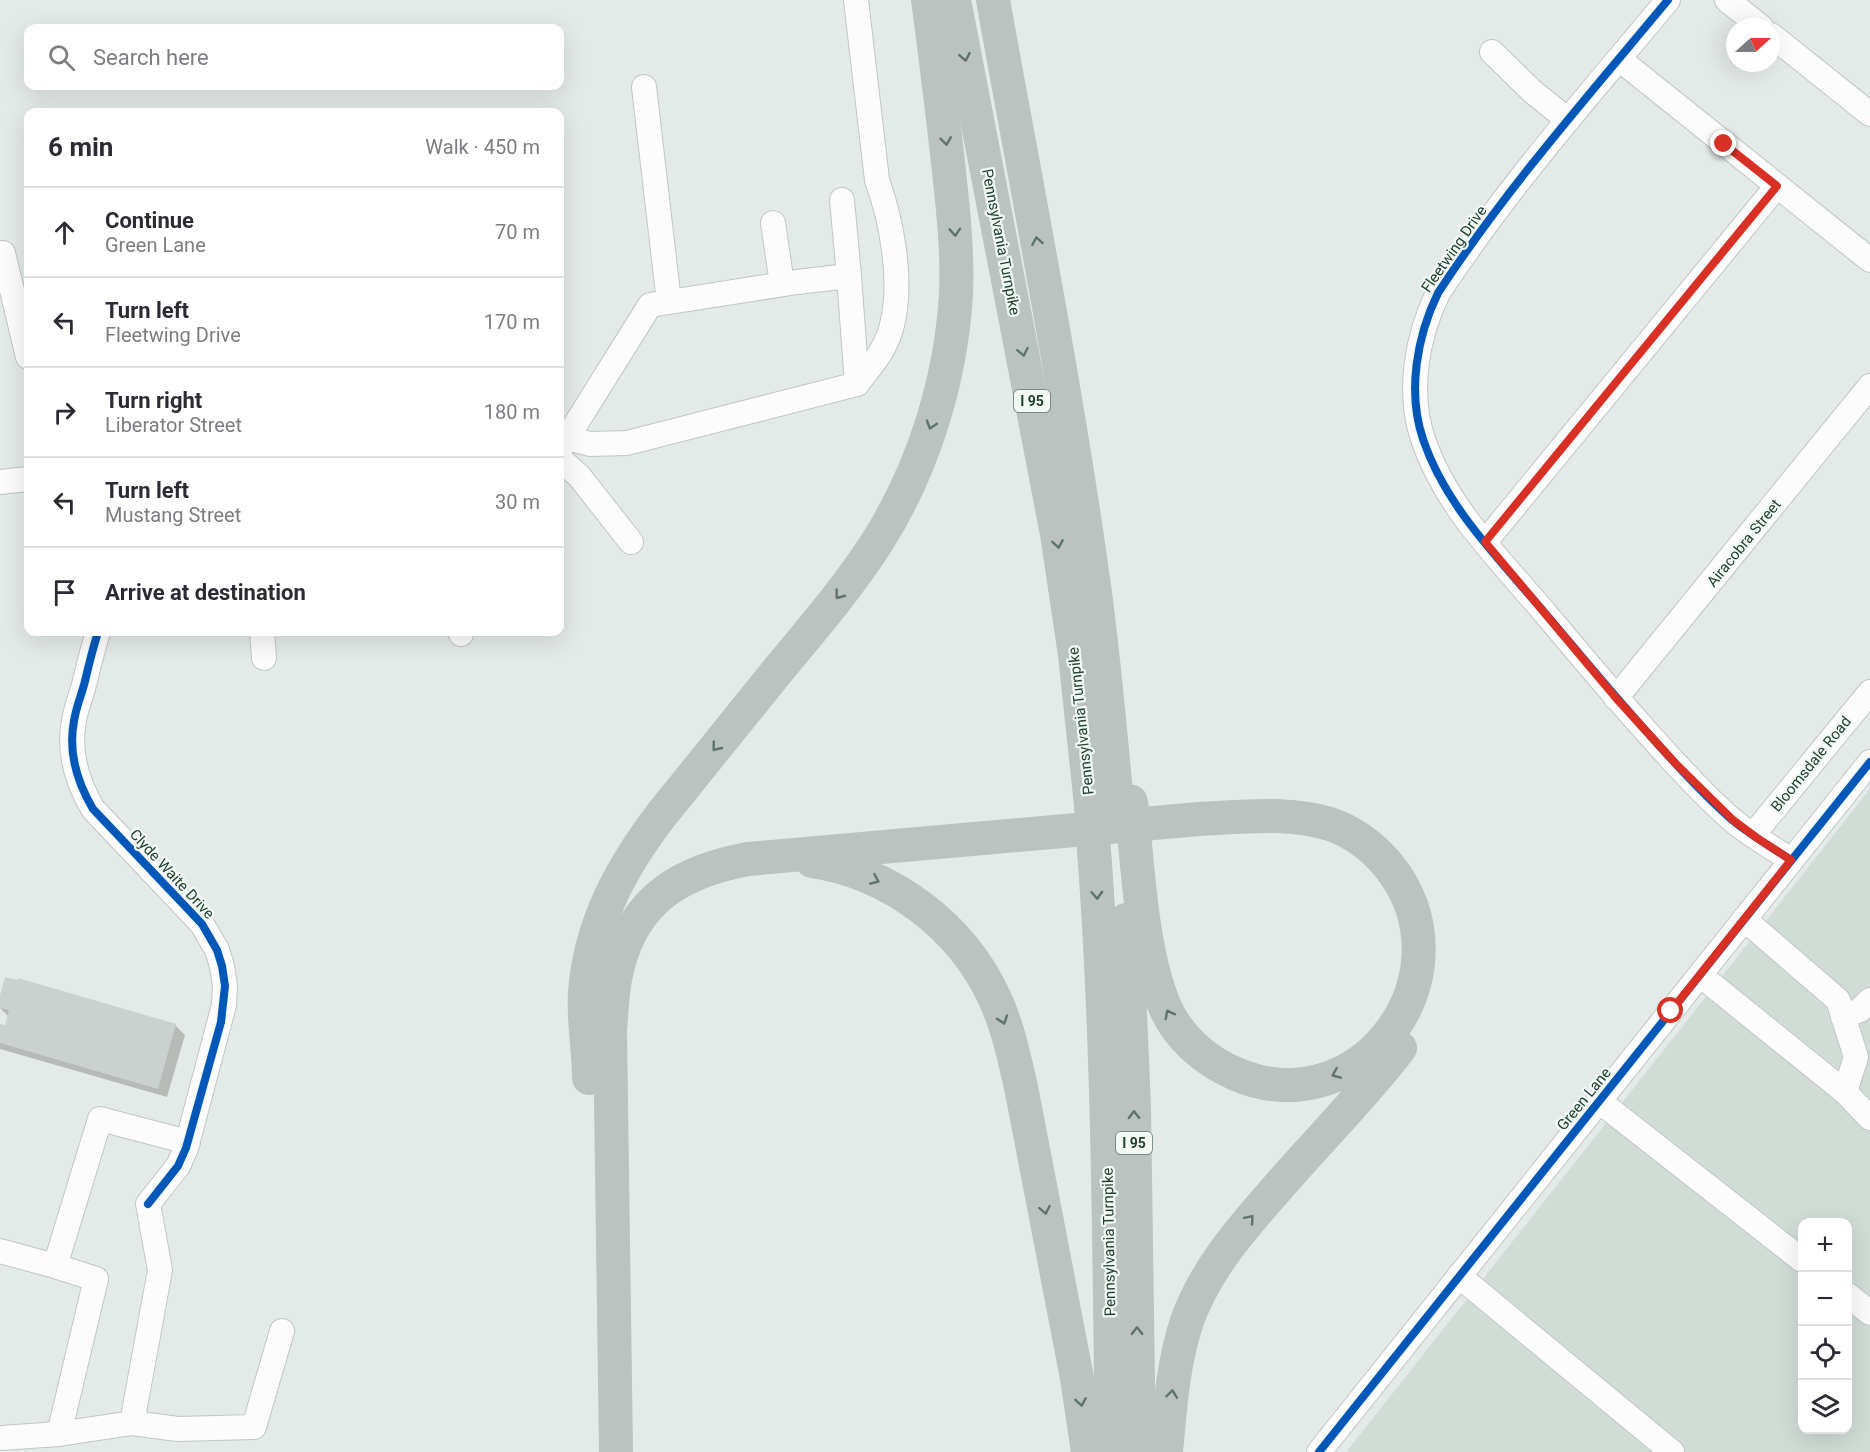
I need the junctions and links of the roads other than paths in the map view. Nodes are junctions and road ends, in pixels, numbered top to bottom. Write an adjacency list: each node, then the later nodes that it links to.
1 (856, 0): 23 (street)
2 (928, 0): 47 (highway, one-way to 47)
3 (954, 0): 38 (highway, Pennsylvania Turnpike / I 95, one-way to 38)
4 (993, 0): 38 (highway, Pennsylvania Turnpike / I 95, one-way to 4)
5 (1668, 0): 10 (street, Fleetwing Drive)
6 (1727, 0): 7 (street)
7 (1750, 18)
8 (1780, 42): 12 (street)
9 (1492, 52): 13 (street)
10 (1619, 59): 13 (street, Fleetwing Drive); 14 (street)
11 (644, 87): 21 (street)
12 (1870, 114)
13 (1568, 120): 31 (street, Fleetwing Drive)
14 (1777, 186): 18 (street); 31 (street)
15 (842, 200): 19 (street)
16 (773, 223): 20 (street)
17 (3, 253): 22 (street)
18 (1870, 261)
19 (849, 276): 20 (street); 23 (street)
20 (782, 285): 21 (street)
21 (669, 302): 25 (street)
22 (24, 340)
23 (857, 384): 26 (street)
24 (1870, 386): 36 (street, Airacobra Street)
25 (564, 446)
26 (564, 449)
27 (564, 452): 30 (street)
28 (24, 479): 29 (street)
29 (0, 482)
30 (631, 542)
31 (1485, 542): 36 (street, Fleetwing Drive)
32 (97, 636): 51 (street, Clyde Waite Drive)
33 (262, 636): 34 (street)
34 (264, 658)
35 (1870, 692): 39 (street, Bloomsdale Road)
36 (1616, 698): 39 (street, Fleetwing Drive)
37 (1867, 773): 41 (street, Green Lane)
38 (1114, 819): 40 (highway, one-way to 38); 65 (highway, Pennsylvania Turnpike / I 95, one-way to 65); 66 (highway, Pennsylvania Turnpike / I 95, one-way to 38)
39 (1753, 835): 41 (street, Fleetwing Drive)
40 (778, 856): 63 (highway); 64 (highway, one-way to 64)
41 (1791, 860): 42 (street, Green Lane)
42 (1744, 919): 43 (street, Green Lane); 45 (street)
43 (1700, 975): 48 (street); 49 (street, Green Lane)
44 (1870, 1000): 45 (street)
45 (1843, 1017): 46 (street)
46 (1861, 1043): 48 (street)
47 (589, 1076): 62 (highway); 67 (highway, one-way to 47)
48 (1845, 1092): 50 (street)
49 (1599, 1101): 53 (street); 55 (street, Green Lane)
50 (1870, 1118)
51 (188, 1142): 54 (street); 59 (street, Clyde Waite Drive)
52 (0, 1251): 54 (street)
53 (1798, 1256)
54 (55, 1266): 60 (street)
55 (1460, 1276): 68 (street, Green Lane); 69 (street)
56 (1852, 1298): 57 (street)
57 (1870, 1313)
58 (282, 1331): 59 (street)
59 (132, 1423): 60 (street)
60 (58, 1434): 61 (street)
61 (0, 1438)
62 (597, 1452)
63 (616, 1452)
64 (1088, 1452)
65 (1112, 1452)
66 (1139, 1452)
67 (1166, 1452)
68 (1319, 1452)
69 (1672, 1452)

